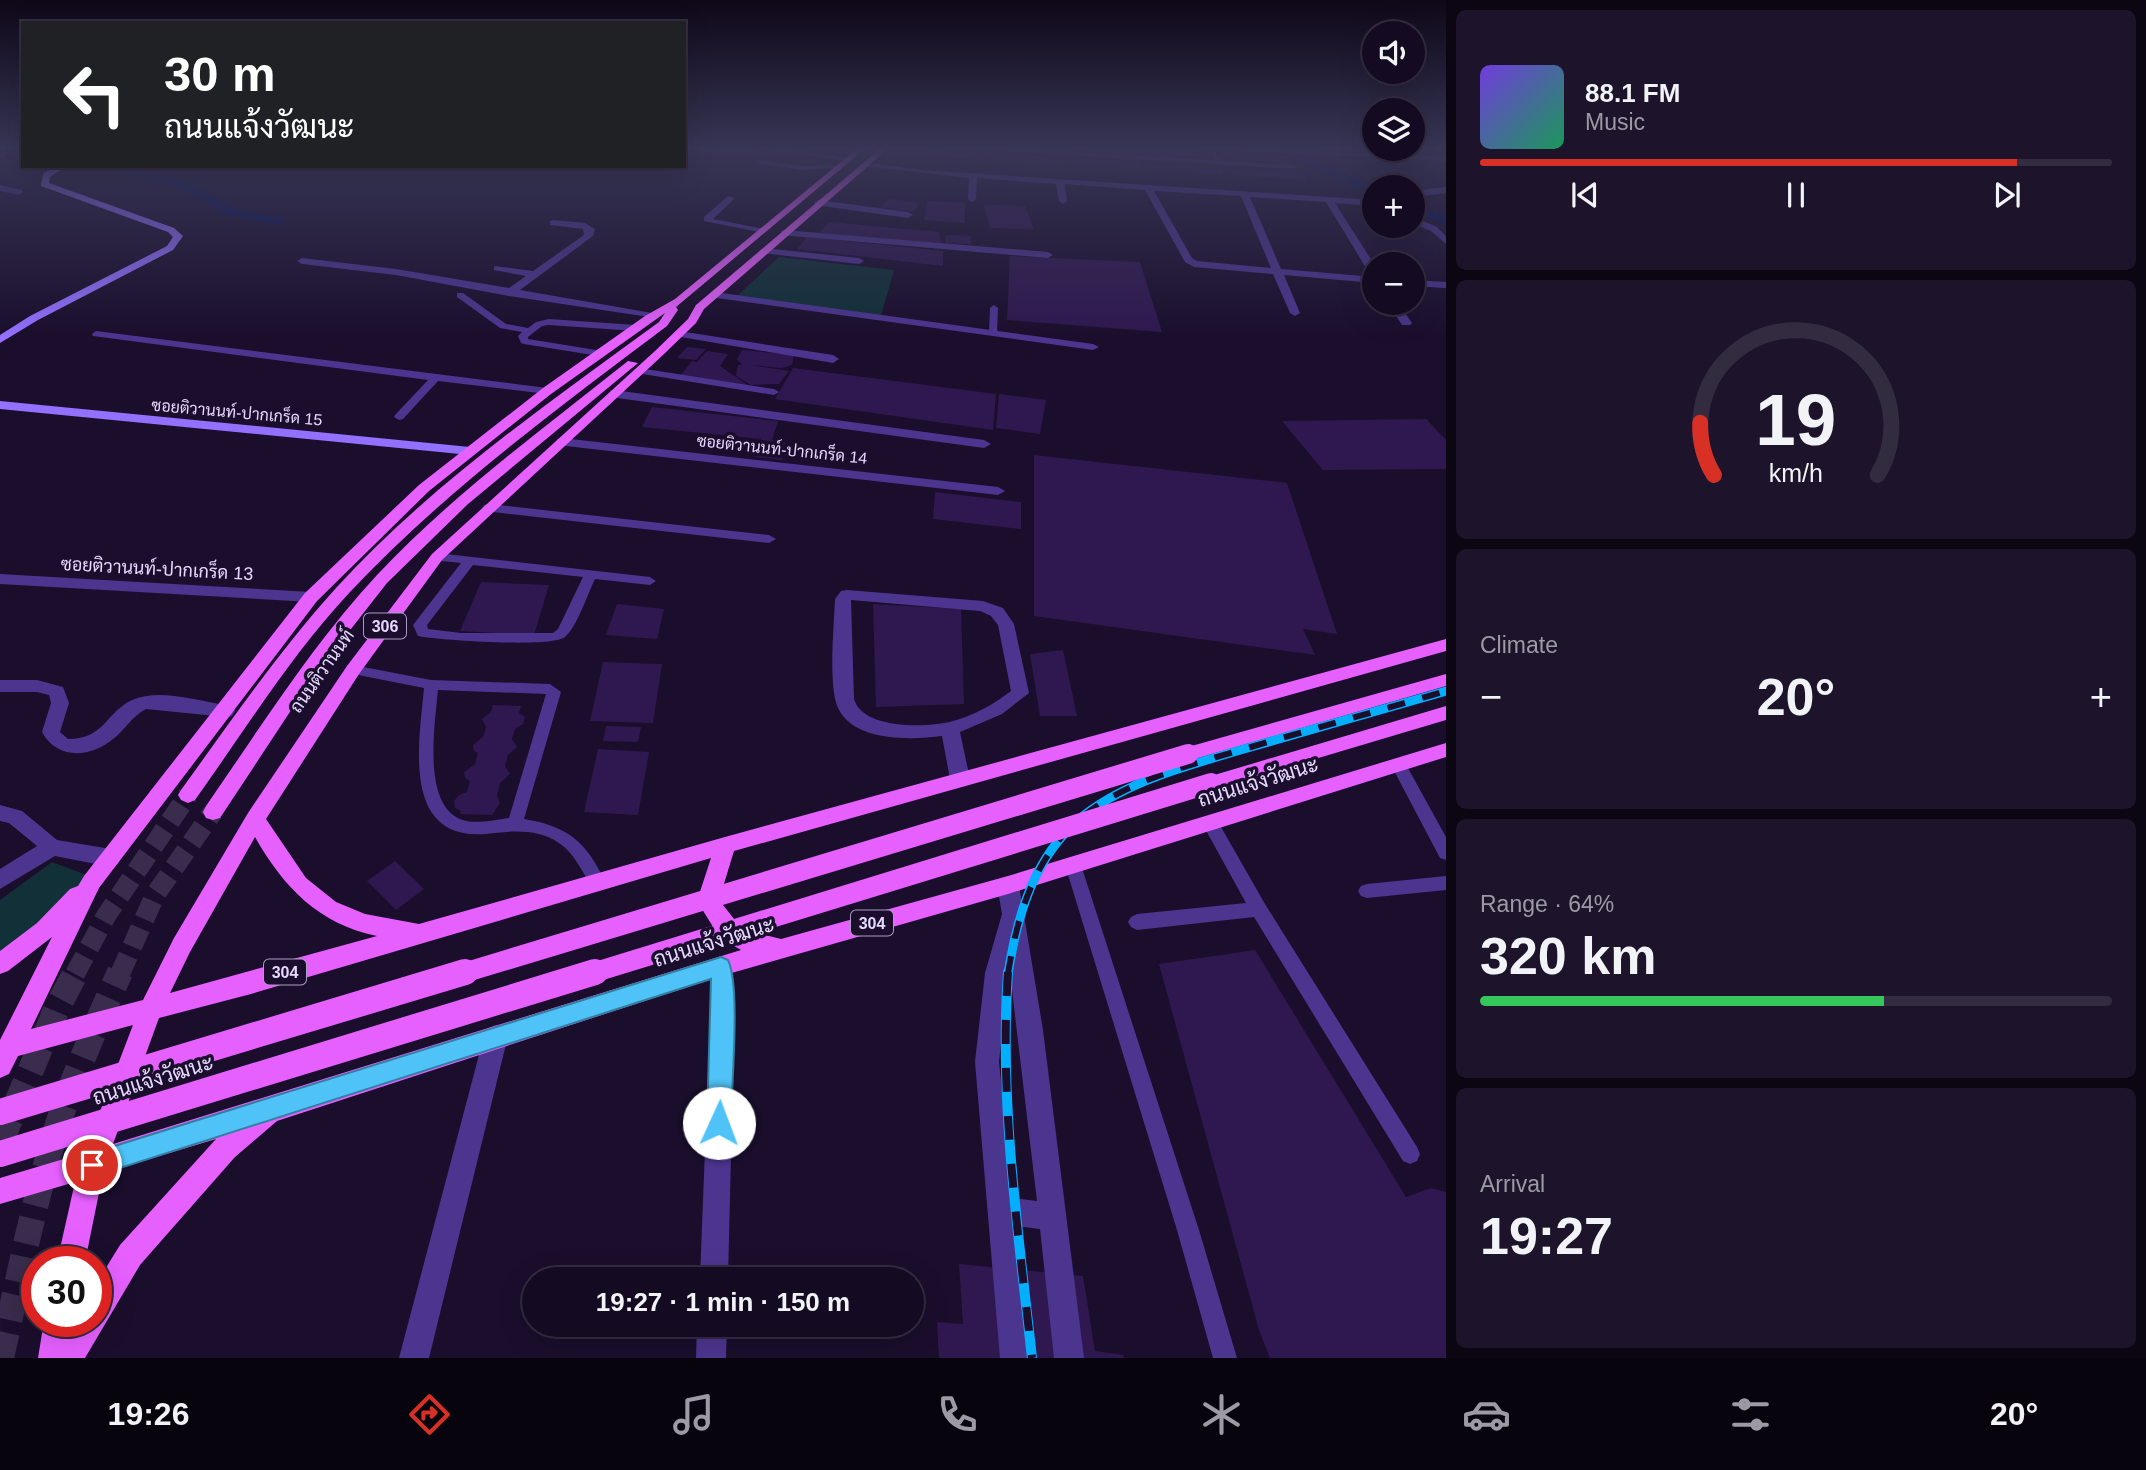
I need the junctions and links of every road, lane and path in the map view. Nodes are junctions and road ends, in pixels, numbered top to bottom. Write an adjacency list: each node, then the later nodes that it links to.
1 (117, 210): 41 (street)
2 (717, 210): 12 (street)
3 (786, 210): 12 (main road)
4 (810, 210): 13 (main road, ถนนติวานนท์ / 306)
5 (873, 210): 9 (street)
6 (1161, 210): 21 (street)
7 (1252, 210): 21 (street)
8 (1336, 210): 16 (street)
9 (908, 215)
10 (553, 223): 22 (street)
11 (1425, 225): 14 (street)
12 (761, 231): 29 (main road)
13 (785, 233): 15 (main road, ถนนติวานนท์ / 306); 17 (street)
14 (1446, 242)
15 (764, 251): 19 (street); 28 (main road, ถนนติวานนท์ / 306)
16 (1362, 253)
17 (1048, 255)
18 (302, 261): 26 (street)
19 (859, 261)
20 (498, 268): 22 (street)
21 (1279, 273): 23 (street); 32 (street)
22 (533, 274): 26 (street)
23 (1362, 279)
24 (1425, 284): 25 (street)
25 (1446, 285)
26 (509, 293): 34 (street)
27 (460, 295): 37 (lane)
28 (714, 295): 30 (main road, ถนนติวานนท์ / 306); 38 (street)
29 (679, 301): 34 (main road); 75 (main road)
30 (700, 307): 40 (main road, ถนนติวานนท์ / 306); 76 (main road, 306)
31 (994, 308): 38 (lane)
32 (1295, 313)
33 (1401, 315): 35 (street)
34 (652, 316): 36 (main road)
35 (1406, 323)
36 (636, 328): 37 (lane); 43 (main road)
37 (529, 331): 43 (lane)
38 (993, 333): 42 (street)
39 (96, 334): 46 (lane)
40 (679, 334): 44 (street); 45 (main road, ถนนติวานนท์ / 306)
41 (0, 340)
42 (1093, 347)
43 (599, 354): 47 (main road)
44 (833, 359)
45 (639, 371): 48 (lane); 49 (main road, ถนนติวานนท์ / 306)
46 (434, 379): 47 (lane); 51 (lane)
47 (547, 391): 54 (main road)
48 (774, 392)
49 (614, 394): 52 (main road, ถนนติวานนท์ / 306); 53 (street)
50 (0, 405): 54 (street, ซอยติวานนท์-ปากเกร็ด 15)
51 (399, 417)
52 (562, 442): 55 (street, ซอยติวานนท์-ปากเกร็ด 14); 56 (main road, ถนนติวานนท์ / 306)
53 (984, 444)
54 (470, 451): 63 (main road)
55 (998, 491)
56 (489, 508): 57 (street); 58 (main road, ถนนติวานนท์ / 306)
57 (769, 538)
58 (437, 556): 59 (lane); 65 (main road, ถนนติวานนท์ / 306)
59 (470, 560): 60 (lane); 60 (lane)
60 (591, 574): 62 (lane)
61 (0, 579): 63 (street, ซอยติวานนท์-ปากเกร็ด 13)
62 (650, 581)
63 (311, 597): 69 (main road)
64 (1446, 645): 74 (main road, 304)
65 (353, 670): 67 (lane); 78 (main road, ถนนติวานนท์ / 306)
66 (1446, 680): 103 (main road, ถนนแจ้งวัฒนะ, bridge)
67 (431, 685): 79 (lane); 79 (lane)
68 (0, 686): 69 (street)
69 (226, 711): 84 (main road)
70 (1446, 713): 104 (main road, ถนนแจ้งวัฒนะ, bridge)
71 (950, 728): 71 (street); 74 (street)
72 (1446, 750): 73 (main road, ถนนแจ้งวัฒนะ / 304)
73 (1399, 765): 80 (main road, ถนนแจ้งวัฒนะ / 304); 83 (lane)
74 (960, 779): 81 (main road, 304)
75 (188, 795)
76 (213, 812)
77 (0, 813): 82 (street)
78 (255, 819): 95 (main road); 99 (main road, ถนนติวานนท์ / 306)
79 (515, 824): 87 (lane)
80 (1210, 825): 85 (main road, ถนนแจ้งวัฒนะ / 304); 92 (lane)
81 (725, 845): 87 (main road, 304); 96 (main road)
82 (52, 846): 84 (street); 86 (street)
83 (1446, 853)
84 (111, 858): 88 (main road)
85 (1073, 865): 90 (main road, ถนนแจ้งวัฒนะ / 304); 122 (lane)
86 (0, 880)
87 (597, 881): 95 (main road, 304)
88 (91, 882): 97 (main road); 101 (main road)
89 (1446, 883): 91 (lane)
90 (1008, 885): 93 (street); 96 (main road, ถนนแจ้งวัฒนะ / 304)
91 (1367, 891)
92 (1259, 909): 94 (lane); 105 (lane)
93 (1012, 914): 108 (street); 109 (street)
94 (1137, 922)
95 (418, 933): 99 (main road, 304)
96 (783, 948): 98 (main road, ถนนแจ้งวัฒนะ / 304)
97 (0, 964)
98 (721, 966): 100 (main road, ถนนแจ้งวัฒนะ / 304); 111 (street)
99 (151, 1009): 101 (main road, 304); 106 (main road, ถนนติวานนท์ / 306)
100 (496, 1036): 102 (main road, ถนนแจ้งวัฒนะ / 304); 118 (street)
101 (3, 1054)
102 (275, 1109): 106 (main road, ถนนแจ้งวัฒนะ / 304); 112 (main road)
103 (0, 1112)
104 (0, 1154)
105 (1410, 1154)
106 (92, 1165): 107 (main road, ถนนแจ้งวัฒนะ / 304); 110 (main road, ถนนติวานนท์ / 306)
107 (0, 1191)
108 (1001, 1210): 109 (street); 120 (street)
109 (1052, 1217): 121 (street)
110 (74, 1246)
111 (714, 1267)
112 (112, 1285)
113 (56, 1337): 116 (main road)
114 (81, 1337): 117 (main road)
115 (712, 1337): 119 (street)
116 (53, 1358)
117 (69, 1358)
118 (414, 1358)
119 (711, 1358)
120 (1015, 1358)
121 (1069, 1358)
122 (1225, 1358)

